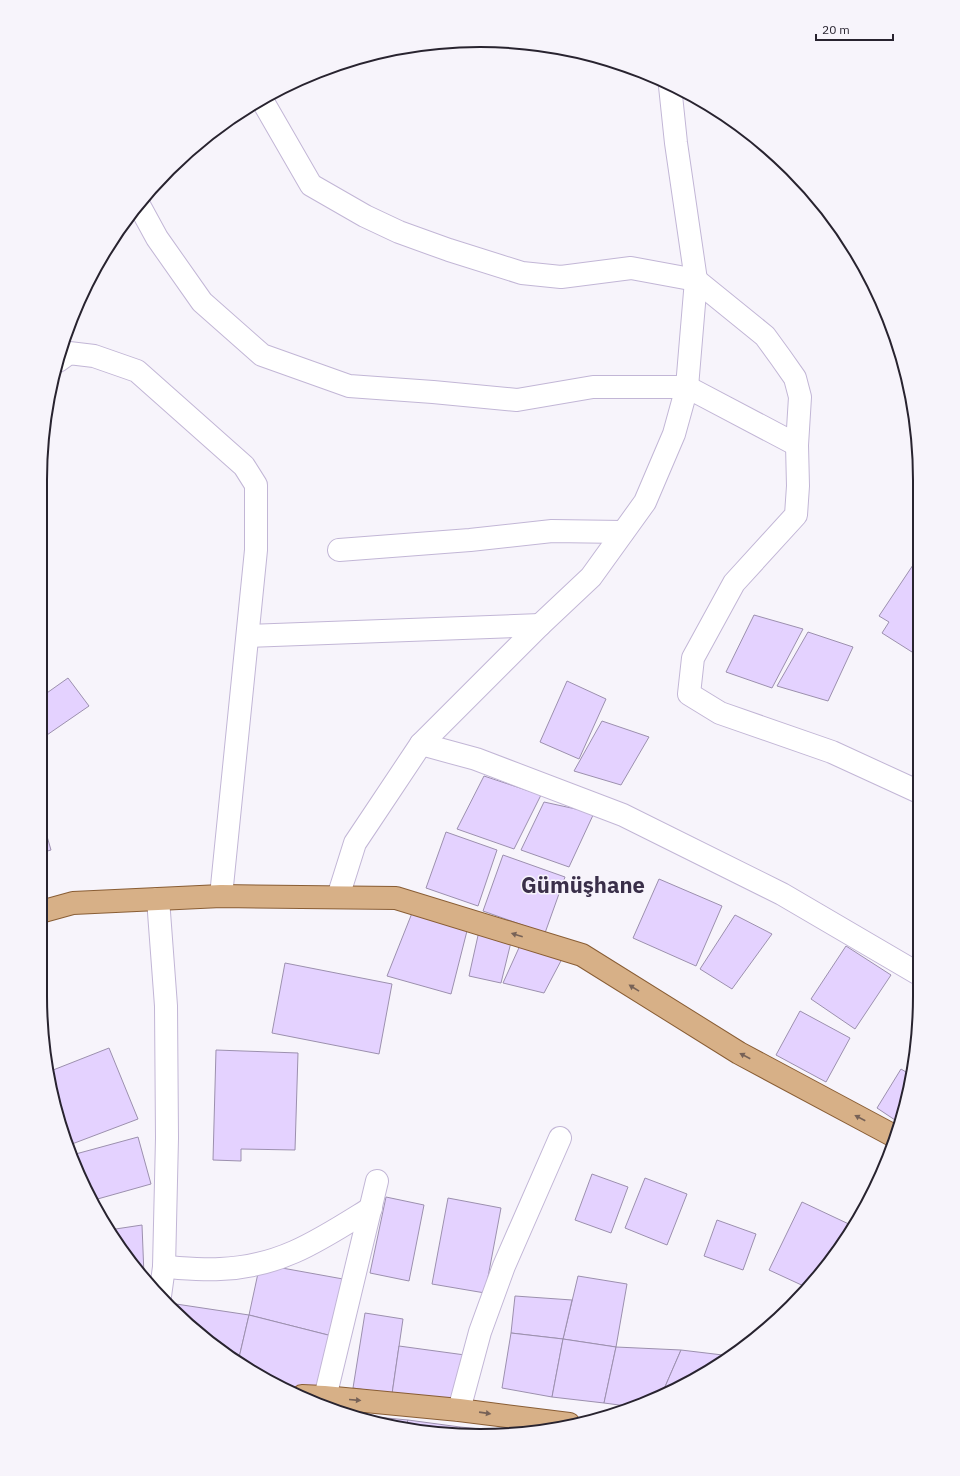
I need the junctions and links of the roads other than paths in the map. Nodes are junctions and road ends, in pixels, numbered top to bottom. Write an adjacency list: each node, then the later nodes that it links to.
1 (671, 91): 4 (street)
2 (265, 105): 4 (street)
3 (142, 209): 6 (street)
4 (696, 280): 6 (street); 7 (street)
5 (66, 355): 11 (street)
6 (687, 387): 7 (street); 8 (street)
7 (797, 445): 13 (street)
8 (623, 532): 9 (street); 10 (street)
9 (339, 550)
10 (540, 625): 11 (street); 12 (street)
11 (248, 636): 14 (street)
12 (421, 744): 15 (street); 18 (street)
13 (913, 789)
14 (221, 896): 15 (main road); 16 (main road)
15 (338, 897): 19 (main road, one-way to 15)
16 (158, 899): 17 (main road); 23 (street)
17 (47, 910)
18 (913, 971)
19 (890, 1134)
20 (560, 1138): 27 (street)
21 (377, 1181): 22 (street)
22 (371, 1208): 23 (street); 25 (street)
23 (164, 1267): 24 (street)
24 (161, 1288)
25 (324, 1400)
26 (328, 1401): 27 (main road, one-way to 27)
27 (459, 1410): 28 (main road, one-way to 28)
28 (555, 1422)

